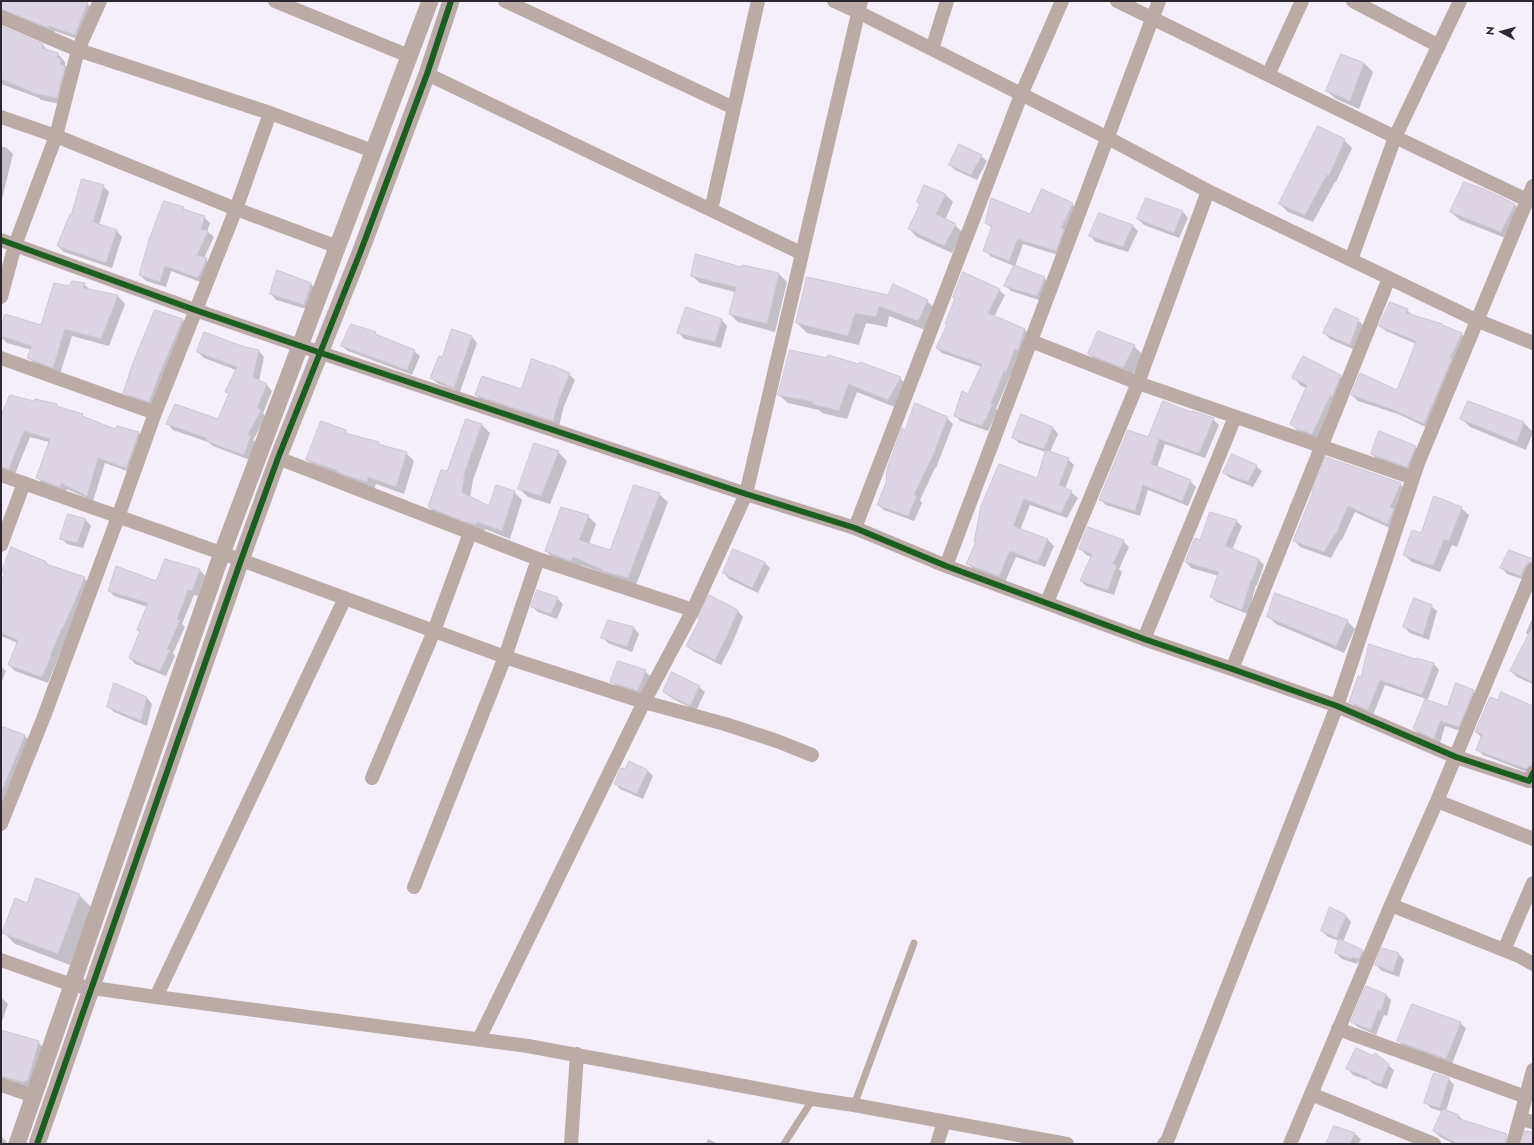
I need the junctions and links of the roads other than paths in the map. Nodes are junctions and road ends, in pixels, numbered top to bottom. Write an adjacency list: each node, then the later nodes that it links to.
1 (100, 1): 20 (street)
2 (275, 1): 21 (street)
3 (430, 1): 21 (street)
4 (451, 1): 22 (street)
5 (505, 1): 25 (street)
6 (758, 1): 25 (street)
7 (834, 1): 15 (street)
8 (947, 1): 19 (street)
9 (1062, 1): 24 (street)
10 (1117, 1): 17 (street)
11 (1159, 1): 17 (street)
12 (1302, 1): 23 (street)
13 (1353, 1): 18 (street)
14 (1460, 1): 18 (street)
15 (859, 6): 19 (street); 40 (street)
16 (1, 17): 20 (street)
17 (1152, 18): 23 (street); 29 (street)
18 (1439, 46): 30 (street)
19 (932, 49): 24 (street)
20 (78, 50): 26 (street); 28 (street)
21 (409, 56): 31 (street)
22 (427, 74): 36 (street); 49 (street)
23 (1268, 75): 30 (street)
24 (1021, 94): 29 (street); 61 (street)
25 (734, 108): 36 (street)
26 (270, 113): 31 (street); 35 (street)
27 (1, 117): 28 (street)
28 (56, 136): 35 (street); 38 (street)
29 (1108, 138): 33 (street); 46 (street)
30 (1395, 138): 34 (street); 41 (street)
31 (373, 151): 39 (street)
32 (1533, 186): 34 (street)
33 (1208, 191): 41 (street); 51 (street)
34 (1527, 200): 45 (street)
35 (236, 209): 39 (street); 44 (street)
36 (711, 210): 40 (street)
37 (1, 240): 38 (street)
38 (16, 245): 43 (street); 44 (street)
39 (338, 247): 48 (street)
40 (801, 254): 59 (street)
41 (1352, 260): 42 (street)
42 (1389, 278): 45 (street); 54 (street)
43 (1, 297)
44 (195, 310): 48 (street); 52 (street)
45 (1476, 320): 47 (street); 57 (street)
46 (1030, 341): 51 (street); 67 (street)
47 (1533, 343)
48 (300, 346): 49 (street); 64 (street)
49 (321, 353): 55 (street); 59 (street)
50 (1, 358): 52 (street)
51 (1138, 383): 53 (street); 70 (street)
52 (155, 413): 60 (street)
53 (1236, 417): 54 (street); 73 (street)
54 (1322, 446): 57 (street); 75 (street)
55 (278, 458): 62 (street); 66 (street)
56 (1, 474): 58 (street)
57 (1413, 478): 77 (street)
58 (24, 483): 60 (street); 63 (street)
59 (746, 494): 61 (street); 71 (street)
60 (118, 517): 64 (street); 83 (street)
61 (855, 528): 67 (street)
62 (470, 533): 65 (street); 72 (street)
63 (1, 545)
64 (222, 553): 66 (street); 92 (street)
65 (538, 559): 71 (street); 74 (street)
66 (241, 560): 69 (street); 93 (street)
67 (946, 566): 70 (street)
68 (1533, 570): 79 (street)
69 (345, 598): 72 (street); 94 (street)
70 (1047, 602): 73 (street)
71 (693, 610): 76 (street)
72 (434, 631): 74 (street); 80 (street)
73 (1144, 639): 75 (street)
74 (505, 657): 76 (street); 86 (street)
75 (1232, 669): 77 (street)
76 (644, 702): 78 (street); 96 (street)
77 (1337, 706): 79 (street); 114 (street)
78 (812, 755)
79 (1456, 757): 81 (street); 82 (street)
80 (372, 778)
81 (1532, 778)
82 (1438, 801): 84 (street); 87 (street)
83 (1, 824)
84 (1533, 839)
85 (1533, 883): 89 (street)
86 (414, 887)
87 (1391, 905): 89 (street); 95 (street)
88 (914, 943): 104 (lane)
89 (1504, 950): 91 (street)
90 (1, 960): 92 (street)
91 (1533, 964)
92 (72, 985): 93 (street); 101 (street)
93 (91, 987): 94 (street); 109 (street)
94 (156, 997): 96 (street)
95 (1338, 1029): 100 (street); 102 (street)
96 (479, 1039): 97 (street)
97 (577, 1054): 103 (street); 110 (street)
98 (1533, 1070): 102 (street)
99 (1, 1085): 101 (street)
100 (1311, 1094): 115 (street); 116 (street)
101 (34, 1096): 108 (street)
102 (1526, 1097): 105 (street)
103 (813, 1099): 104 (street); 111 (lane)
104 (854, 1105): 106 (street)
105 (1526, 1121): 117 (street)
106 (944, 1122): 107 (street); 112 (street)
107 (1036, 1141): 113 (street)
108 (17, 1144)
109 (37, 1144)
110 (571, 1144)
111 (784, 1144)
112 (937, 1144)
113 (1067, 1144)
114 (1164, 1144)
115 (1290, 1144)
116 (1434, 1144)
117 (1513, 1144)

